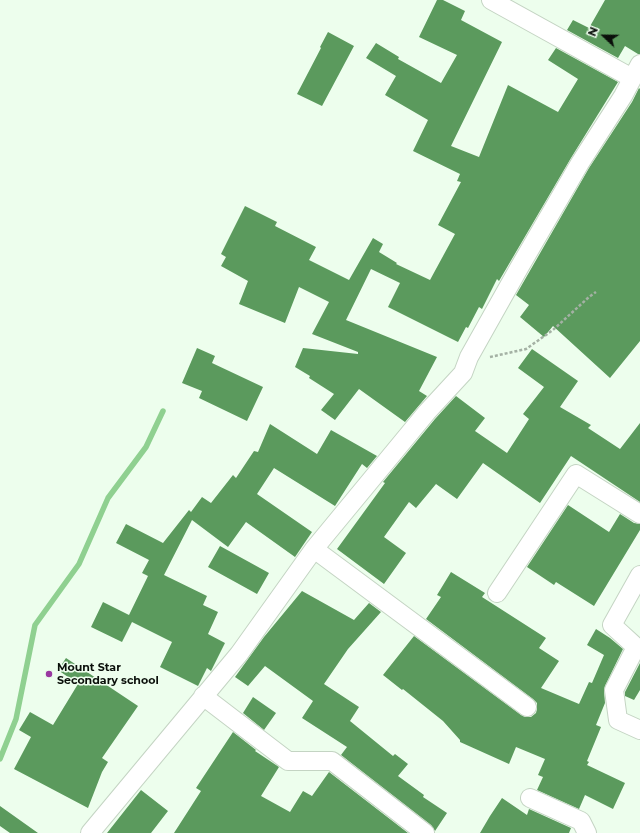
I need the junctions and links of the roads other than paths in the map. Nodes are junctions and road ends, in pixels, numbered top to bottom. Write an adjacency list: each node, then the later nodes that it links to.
1 (491, 0): 2 (street)
2 (636, 71): 4 (street)
3 (640, 514): 6 (street)
4 (314, 549): 7 (street); 8 (street)
5 (640, 575): 9 (street)
6 (497, 593)
7 (203, 696): 11 (street); 12 (street)
8 (527, 707)
9 (640, 730)
10 (530, 798): 13 (street)
11 (90, 833)
12 (424, 833)
13 (587, 833)

